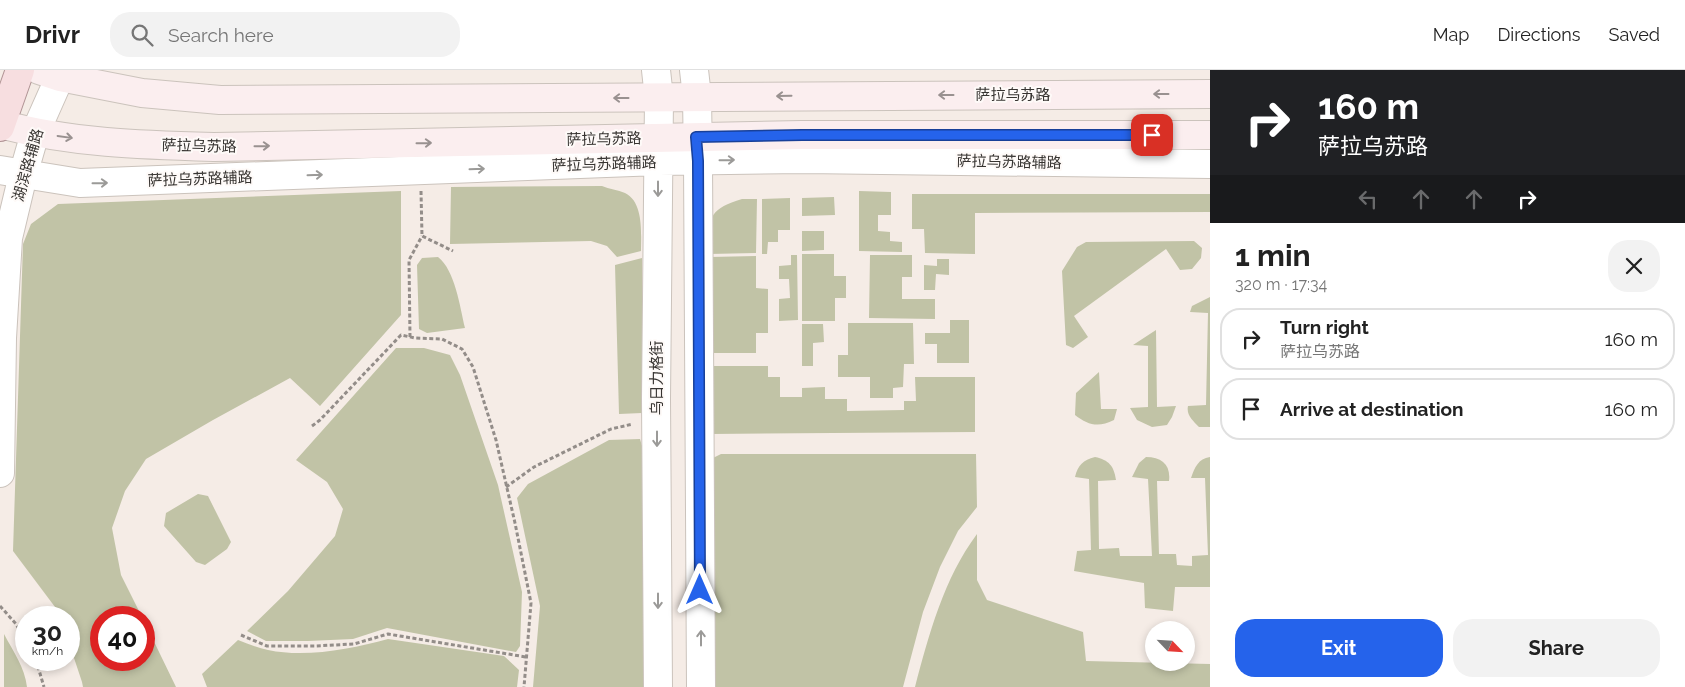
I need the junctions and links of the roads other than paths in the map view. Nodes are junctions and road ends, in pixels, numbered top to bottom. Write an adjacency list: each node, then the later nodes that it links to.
1 (20, 70): 8 (main road)
2 (656, 70): 7 (street, 乌日力格街)
3 (694, 70): 6 (street)
4 (54, 72): 7 (main road, 萨拉乌苏路, one-way to 4); 9 (street, 湖滨路辅路)
5 (1210, 94): 6 (main road, 萨拉乌苏路, one-way to 6)
6 (696, 97): 7 (main road, 萨拉乌苏路); 11 (street)
7 (659, 98): 12 (street, 乌日力格街)
8 (0, 125): 9 (main road, 萨拉乌苏路)
9 (36, 133): 12 (main road, 萨拉乌苏路, one-way to 12); 14 (street, 湖滨路辅路)
10 (1210, 135): 11 (main road, 萨拉乌苏路)
11 (697, 149): 12 (main road, 萨拉乌苏路); 13 (street, 萨拉乌苏路辅路, one-way to 13); 17 (street, one-way to 11)
12 (658, 150): 14 (street, 萨拉乌苏路辅路, one-way to 12); 16 (street, 乌日力格街, one-way to 16)
13 (1210, 164)
14 (12, 172): 15 (street, 湖滨路辅路)
15 (0, 473)
16 (658, 687)
17 (701, 687)

